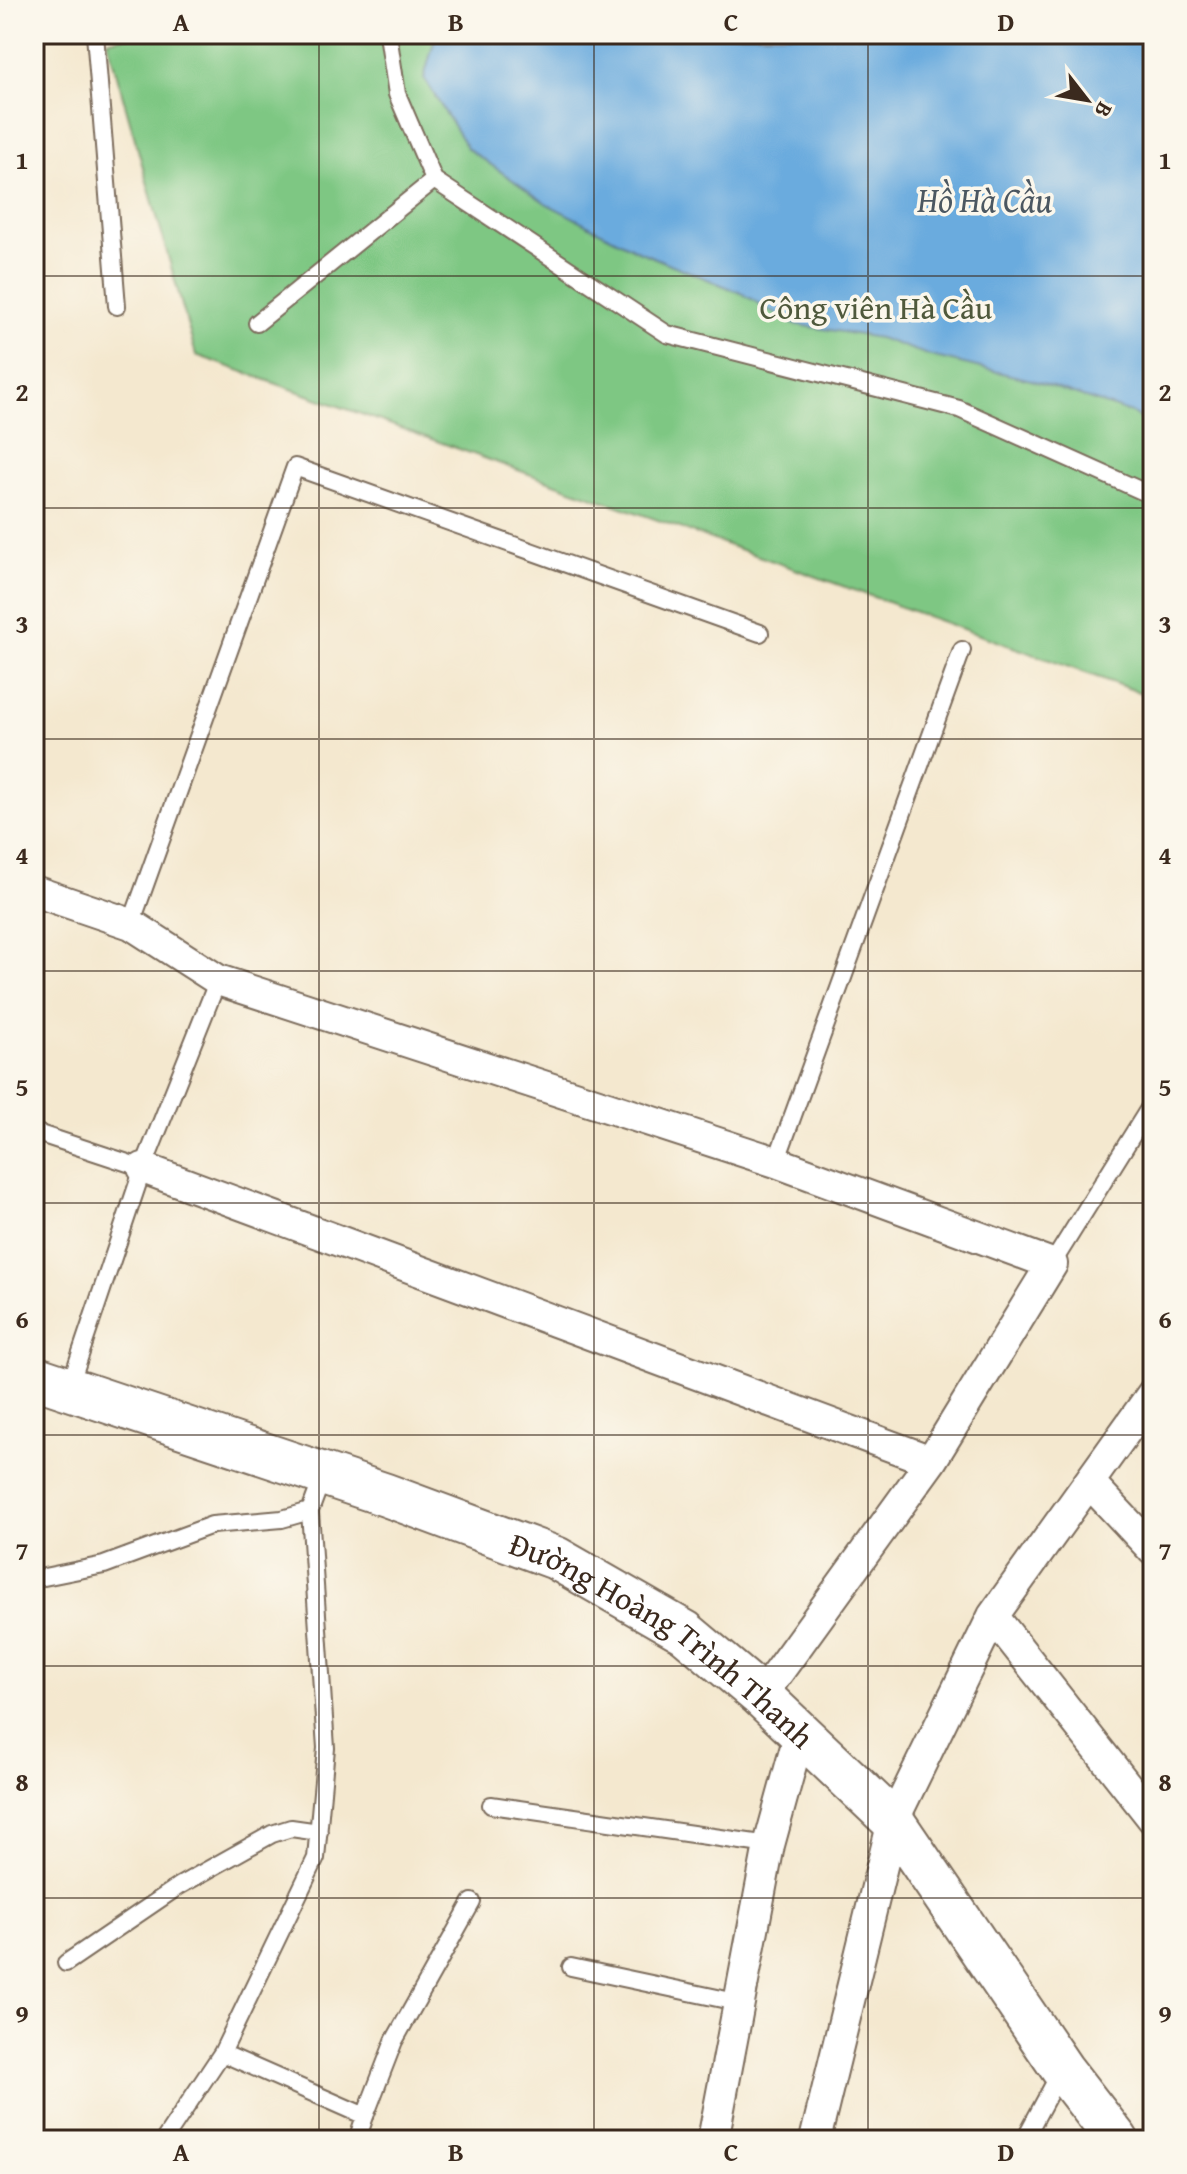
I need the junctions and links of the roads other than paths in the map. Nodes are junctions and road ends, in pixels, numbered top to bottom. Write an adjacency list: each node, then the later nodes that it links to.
1 (95, 34): 4 (lane)
2 (388, 34): 3 (lane)
3 (434, 180): 5 (lane); 6 (lane)
4 (117, 306)
5 (257, 323)
6 (1153, 496)
7 (760, 633): 10 (lane)
8 (962, 650): 14 (lane)
9 (34, 891): 10 (street)
10 (131, 924): 11 (street)
11 (218, 980): 14 (street); 15 (lane)
12 (1153, 1102): 16 (lane)
13 (34, 1132): 15 (lane)
14 (776, 1162): 16 (street)
15 (143, 1168): 17 (lane); 19 (street)
16 (1052, 1264): 19 (street)
17 (51, 1383): 21 (street, Đường Hoàng Trình Thanh)
18 (1153, 1393): 20 (street)
19 (931, 1461): 25 (street)
20 (1090, 1483): 22 (street); 24 (street)
21 (317, 1492): 23 (lane); 25 (street, Đường Hoàng Trình Thanh); 30 (lane)
22 (1153, 1550)
23 (34, 1579)
24 (993, 1616): 28 (street); 29 (street)
25 (761, 1696): 26 (street, Đường Hoàng Trình Thanh)
26 (800, 1732): 29 (street, Đường Hoàng Trình Thanh); 31 (street)
27 (491, 1805): 31 (lane)
28 (1153, 1819)
29 (893, 1821): 37 (street, Đường Hoàng Trình Thanh); 42 (street)
30 (319, 1832): 33 (lane); 36 (lane)
31 (769, 1845): 35 (street)
32 (472, 1902): 38 (lane)
33 (66, 1963)
34 (571, 1967): 35 (lane)
35 (741, 2003): 41 (street)
36 (222, 2053): 38 (lane); 39 (lane)
37 (1062, 2069): 43 (lane); 44 (street, Đường Hoàng Trình Thanh)
38 (365, 2116): 40 (lane)
39 (164, 2140)
40 (357, 2140)
41 (713, 2140)
42 (815, 2140)
43 (1024, 2140)
44 (1117, 2140)

